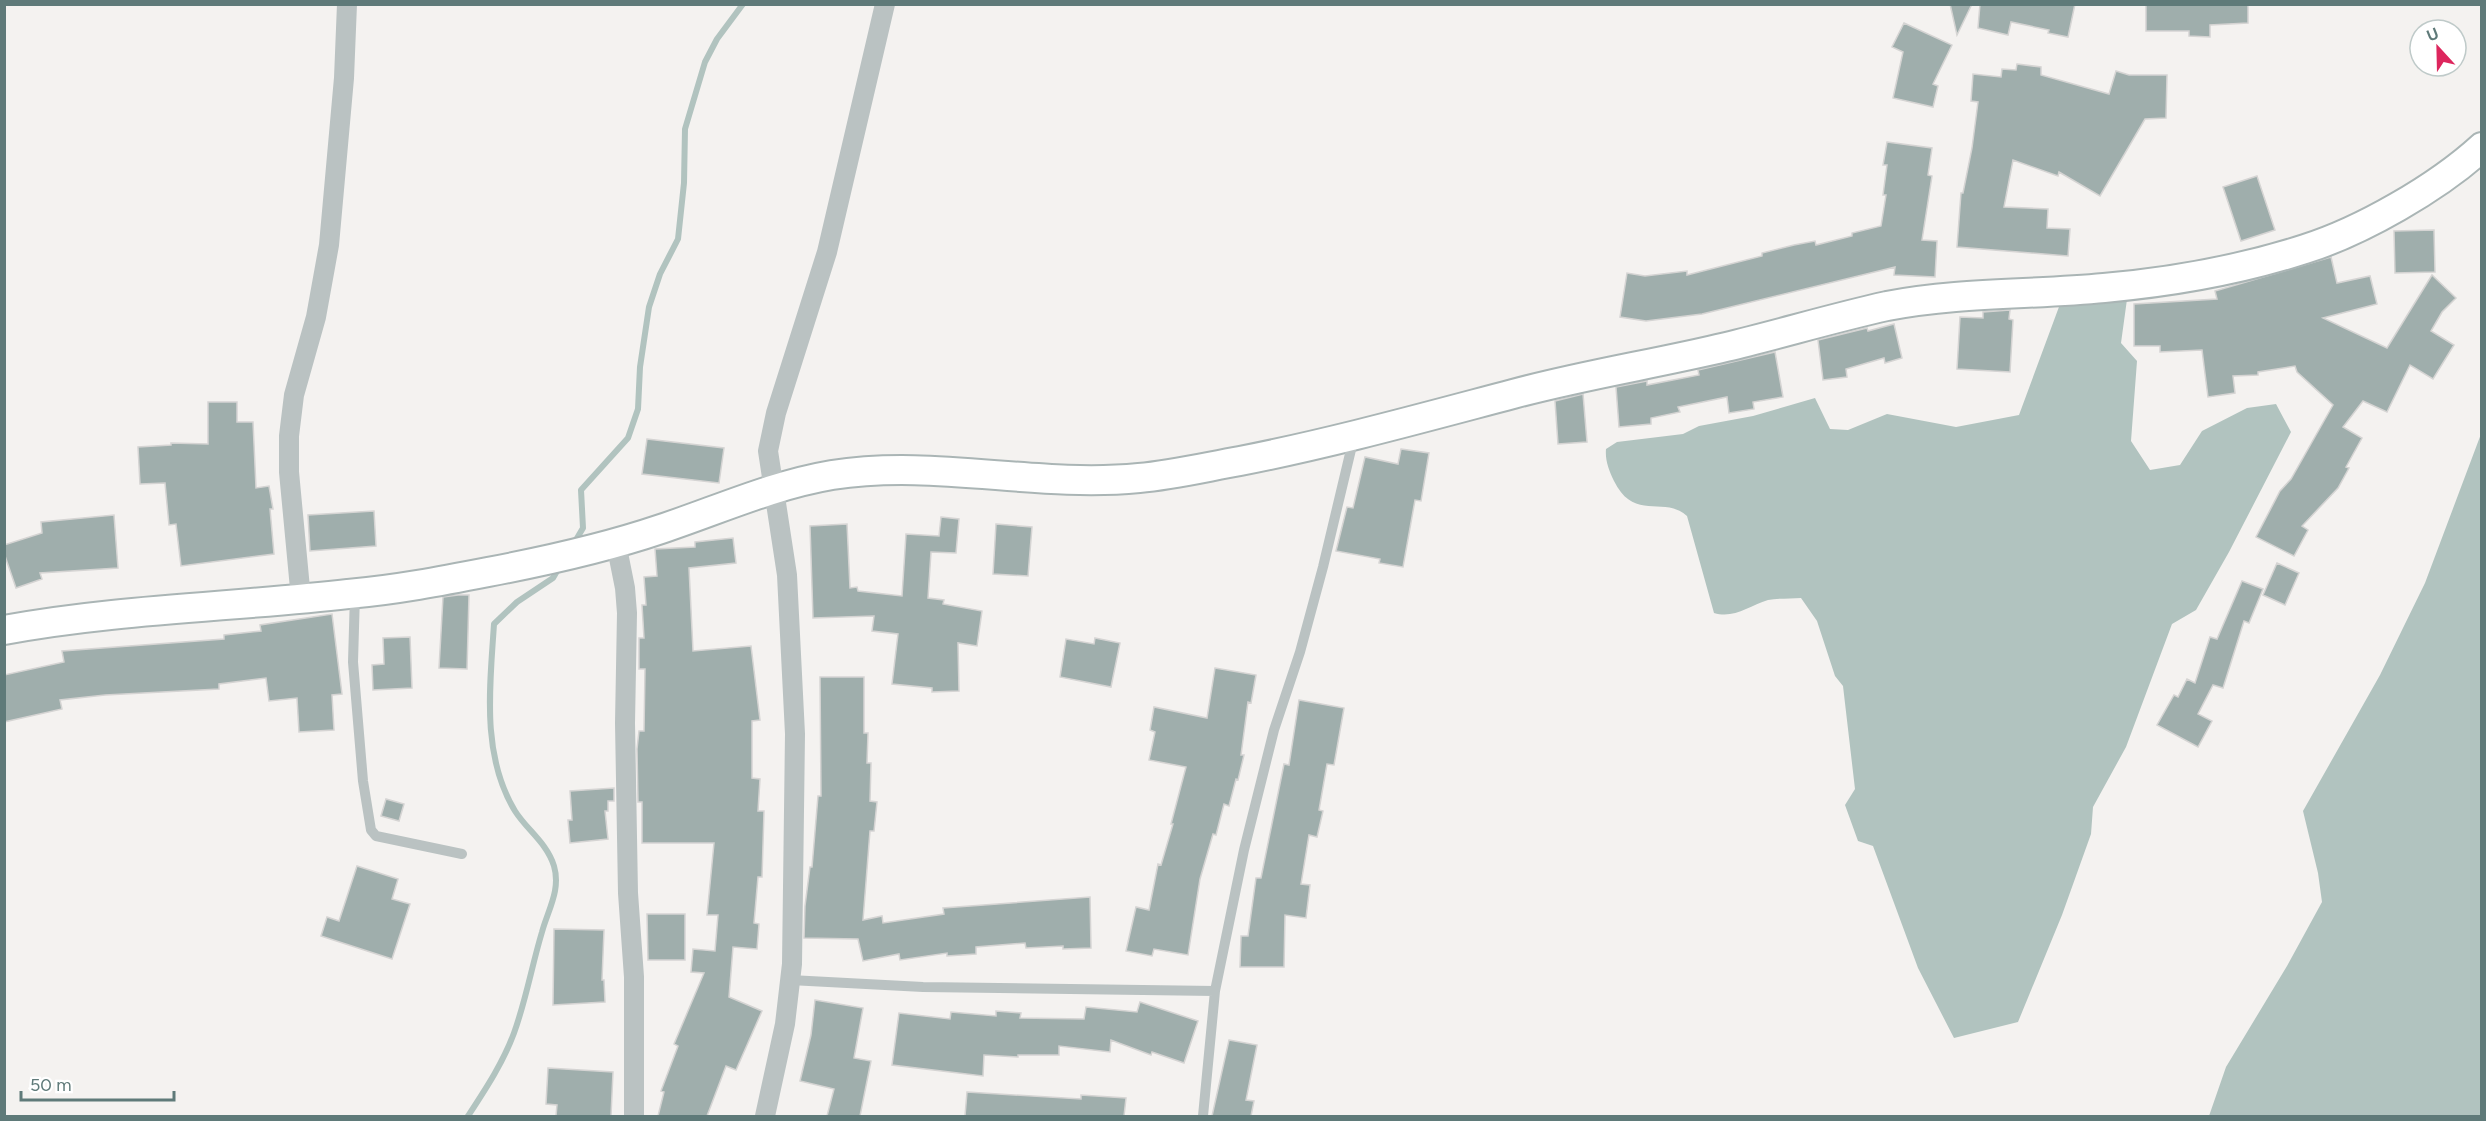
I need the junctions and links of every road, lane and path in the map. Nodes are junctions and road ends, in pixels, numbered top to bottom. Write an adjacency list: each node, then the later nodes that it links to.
1 (348, 4): 8 (street)
2 (885, 4): 5 (street)
3 (2481, 147): 4 (main road)
4 (1354, 437): 5 (main road); 12 (lane)
5 (774, 489): 6 (main road); 11 (street)
6 (613, 545): 7 (main road); 13 (street)
7 (354, 594): 8 (main road); 10 (lane)
8 (301, 599): 9 (main road)
9 (4, 630)
10 (462, 854)
11 (790, 980): 12 (lane); 14 (street)
12 (1215, 991): 15 (lane)
13 (634, 1116)
14 (765, 1116)
15 (1203, 1116)

